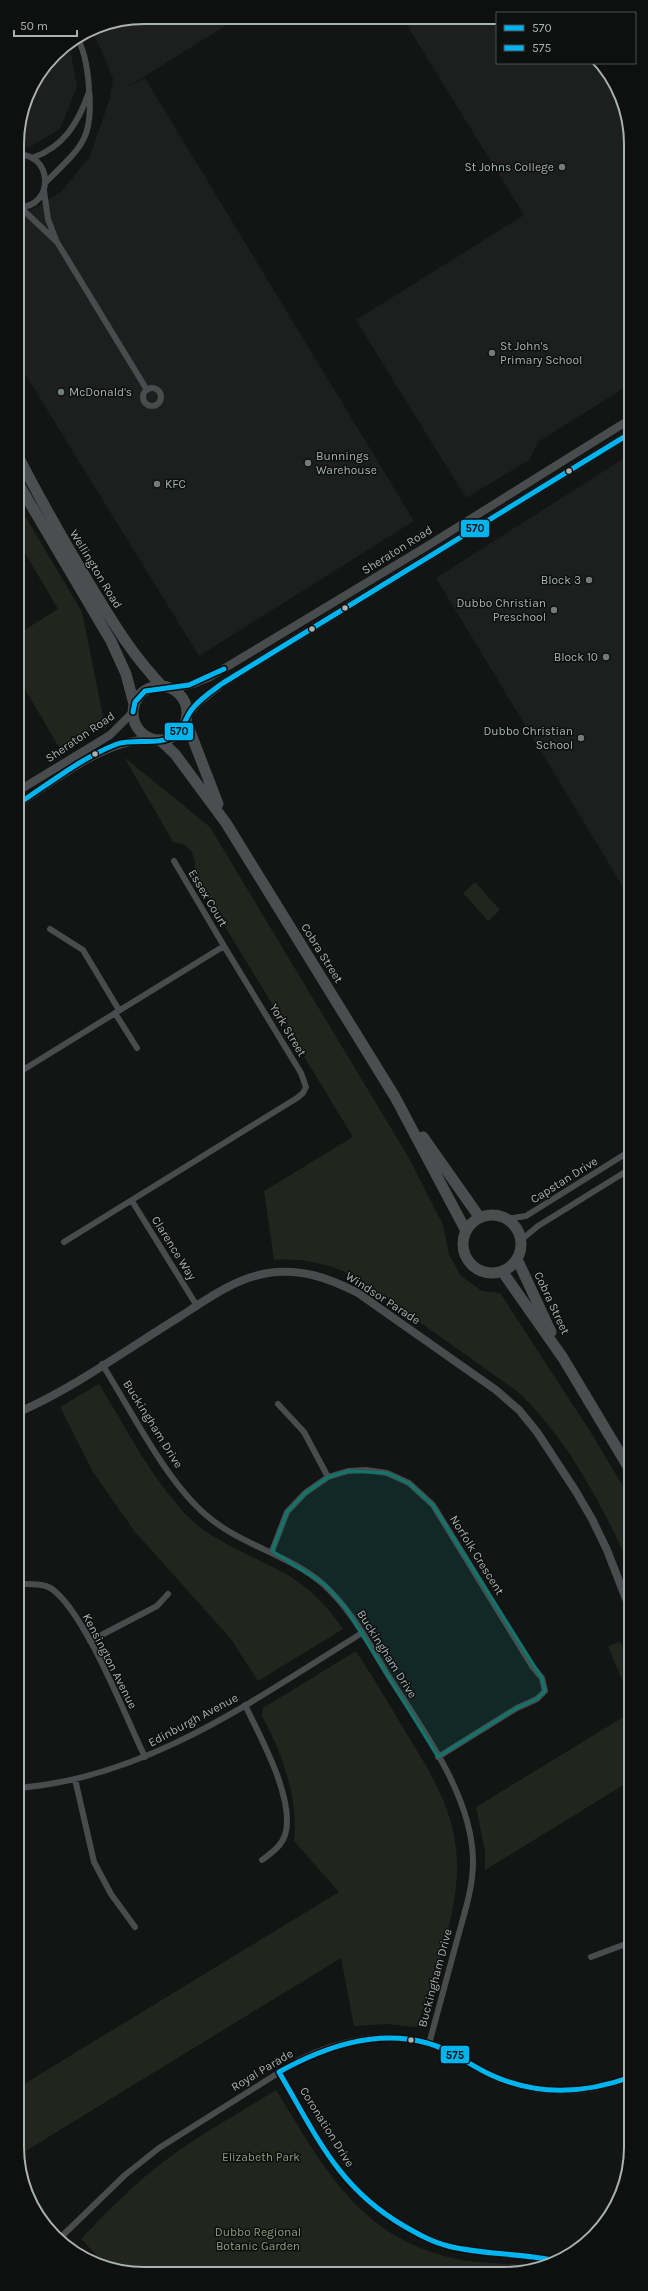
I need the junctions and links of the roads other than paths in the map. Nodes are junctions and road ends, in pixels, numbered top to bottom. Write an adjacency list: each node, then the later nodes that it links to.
1 (80, 42): 2 (street)
2 (90, 91): 4 (street); 5 (street)
3 (24, 156): 4 (street)
4 (32, 158): 5 (street)
5 (46, 182): 6 (street)
6 (44, 191): 7 (street); 9 (street)
7 (24, 206)
8 (24, 212): 9 (street)
9 (57, 242): 10 (street)
10 (147, 390)
11 (624, 423): 15 (street, Sheraton Road)
12 (624, 437): 16 (street, Sheraton Road)
13 (24, 467): 17 (highway, Wellington Road)
14 (24, 493): 18 (highway, Wellington Road)
15 (294, 627): 16 (street); 17 (street, Sheraton Road)
16 (300, 636): 19 (street, Sheraton Road)
17 (167, 688): 18 (highway); 19 (highway)
18 (134, 708): 20 (highway); 21 (street, Sheraton Road)
19 (187, 718): 20 (highway); 23 (highway, Cobra Street)
20 (155, 740): 22 (street, Sheraton Road); 23 (highway, Cobra Street)
21 (24, 787)
22 (24, 800)
23 (226, 823): 30 (highway, Cobra Street)
24 (174, 861): 26 (street, Essex Court)
25 (50, 929): 27 (street)
26 (224, 946): 27 (street); 33 (street, York Street)
27 (117, 1012): 28 (street); 29 (street)
28 (137, 1048)
29 (24, 1069)
30 (395, 1097): 34 (highway, Cobra Street); 36 (highway, Cobra Street)
31 (624, 1155): 35 (street, Capstan Drive)
32 (624, 1173): 37 (street, Capstan Drive)
33 (132, 1201): 38 (street, York Street); 41 (street, Clarence Way)
34 (480, 1218): 35 (highway); 36 (highway)
35 (506, 1218): 37 (highway)
36 (466, 1231): 40 (highway)
37 (521, 1240): 39 (highway)
38 (64, 1242)
39 (517, 1259): 40 (highway); 42 (highway, Cobra Street)
40 (502, 1271): 42 (highway, Cobra Street)
41 (197, 1306): 43 (street, Windsor Parade); 51 (street, Windsor Parade)
42 (563, 1358): 46 (highway, Cobra Street)
43 (102, 1364): 45 (street, Windsor Parade); 48 (street, Buckingham Drive)
44 (278, 1404): 47 (street)
45 (24, 1410)
46 (624, 1460)
47 (328, 1477): 48 (street, Norfolk Crescent); 56 (street, Norfolk Crescent)
48 (272, 1551): 52 (street, Buckingham Drive)
49 (24, 1584): 53 (street, Kensington Avenue)
50 (168, 1594): 53 (street)
51 (624, 1594)
52 (362, 1633): 54 (street, Edinburgh Avenue); 56 (street, Buckingham Drive)
53 (90, 1641): 55 (street, Kensington Avenue)
54 (245, 1705): 55 (street, Edinburgh Avenue); 59 (street)
55 (145, 1757): 57 (street, Edinburgh Avenue)
56 (438, 1757): 63 (street, Buckingham Drive)
57 (76, 1780): 58 (street, Edinburgh Avenue); 60 (street)
58 (24, 1787)
59 (262, 1860)
60 (135, 1927)
61 (624, 1944): 62 (street)
62 (591, 1957)
63 (429, 2044): 64 (street, Royal Parade); 65 (street, Royal Parade)
64 (279, 2072): 66 (street, Royal Parade); 67 (street, Coronation Drive)
65 (624, 2079)
66 (63, 2235)
67 (547, 2259)

